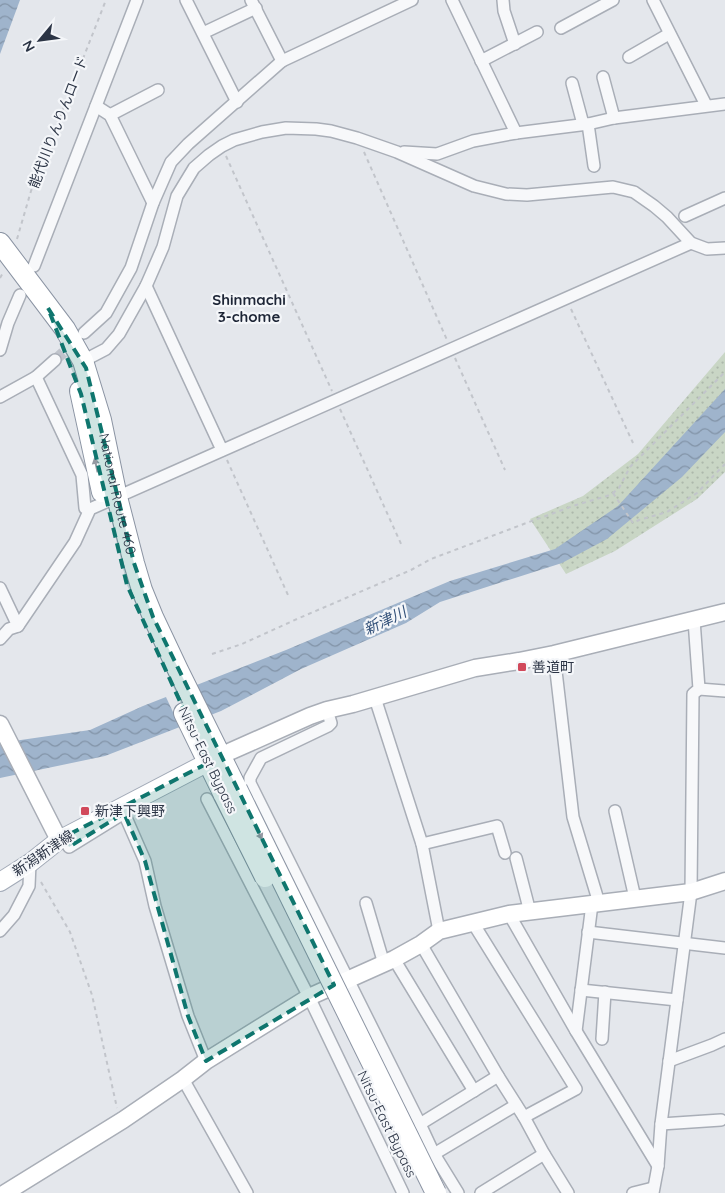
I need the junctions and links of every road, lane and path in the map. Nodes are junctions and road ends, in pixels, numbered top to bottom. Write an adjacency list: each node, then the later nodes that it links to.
1 (106, 0): 37 (path, 能代川りんりんロード)
2 (137, 0): 24 (street)
3 (186, 0): 12 (street)
4 (412, 0): 16 (street)
5 (452, 0): 17 (street)
6 (503, 0): 14 (street)
7 (613, 0): 10 (street)
8 (653, 0): 13 (street)
9 (254, 4): 12 (street); 16 (street)
10 (560, 28)
11 (537, 32): 14 (street)
12 (203, 33): 21 (street)
13 (669, 34): 15 (street); 23 (street)
14 (515, 44): 17 (street)
15 (629, 57)
16 (282, 61): 21 (street)
17 (481, 61): 28 (street)
18 (603, 77): 26 (street)
19 (572, 83): 27 (street)
20 (158, 90): 25 (street)
21 (237, 102): 34 (street)
22 (725, 104): 23 (street)
23 (706, 105): 26 (street)
24 (96, 106): 25 (street); 39 (street)
25 (110, 115): 34 (street)
26 (614, 118): 27 (street)
27 (585, 124): 28 (street); 32 (street)
28 (516, 133): 31 (street)
29 (358, 138): 30 (street); 31 (street); 45 (path)
30 (222, 146): 40 (street); 52 (path)
31 (397, 152): 36 (street)
32 (594, 166)
33 (725, 198): 35 (street)
34 (153, 203): 44 (street)
35 (685, 216)
36 (691, 242): 38 (street); 42 (street)
37 (6, 245): 43 (highway, National Route 460)
38 (725, 248)
39 (34, 266)
40 (146, 286): 48 (street); 54 (street)
41 (20, 295): 46 (street)
42 (566, 298): 45 (street); 53 (path)
43 (48, 308): 48 (highway, National Route 460); 58 (highway, one-way to 43)
44 (84, 333)
45 (451, 349): 52 (street); 56 (path)
46 (0, 350)
47 (55, 360): 50 (street)
48 (83, 361): 58 (highway, National Route 460)
49 (725, 372): 57 (path)
50 (36, 377): 51 (street); 58 (street)
51 (0, 398)
52 (336, 400): 54 (street); 59 (path)
53 (633, 443)
54 (222, 450): 58 (street); 61 (path)
55 (725, 464): 57 (path)
56 (505, 470)
57 (613, 492): 66 (path)
58 (104, 503): 64 (street); 73 (highway, National Route 460)
59 (402, 546)
60 (0, 588): 64 (street)
61 (288, 594)
62 (725, 612): 63 (street)
63 (694, 620): 67 (street); 68 (street)
64 (18, 626): 65 (street)
65 (0, 639)
66 (212, 654)
67 (554, 654): 70 (street); 84 (street)
68 (699, 689): 69 (street); 81 (street)
69 (725, 690)
70 (375, 698): 71 (street); 77 (street)
71 (328, 710): 73 (street); 95 (street)
72 (0, 724): 76 (street)
73 (214, 759): 74 (highway, Nitsu-East Bypass); 76 (main road, 新潟新津線)
74 (223, 794): 98 (street); 121 (highway, Nitsu-East Bypass, bridge); 122 (highway, Nitsu-East Bypass, one-way to 122, bridge)
75 (615, 811): 82 (street)
76 (62, 838): 78 (main road, 新潟新津線); 103 (street)
77 (422, 844): 85 (street); 89 (street)
78 (30, 863): 80 (main road, 新潟新津線); 88 (street); 111 (path)
79 (725, 881): 81 (street)
80 (0, 882)
81 (691, 892): 82 (street); 91 (street)
82 (635, 898): 84 (street)
83 (366, 903): 94 (street)
84 (595, 903): 85 (street); 90 (street)
85 (530, 912): 86 (street)
86 (508, 914): 87 (street); 100 (street)
87 (473, 922): 89 (street); 109 (street)
88 (0, 931)
89 (439, 931): 92 (street)
90 (588, 932): 91 (street); 96 (street)
91 (684, 943): 93 (street); 99 (street)
92 (421, 944): 94 (street); 105 (street)
93 (725, 948)
94 (389, 962): 95 (street); 107 (street)
95 (348, 979): 98 (street); 112 (street)
96 (581, 990): 97 (street); 100 (street)
97 (605, 992): 99 (street); 102 (street)
98 (309, 996): 103 (street); 120 (street)
99 (677, 1000): 104 (street)
100 (576, 1031): 116 (street)
101 (725, 1038): 104 (street)
102 (602, 1039)
103 (206, 1061): 106 (street)
104 (668, 1061): 113 (street)
105 (498, 1076): 107 (street); 108 (street)
106 (183, 1079): 111 (street); 119 (street)
107 (474, 1091): 112 (street)
108 (516, 1105): 109 (street); 114 (street)
109 (524, 1117): 115 (street)
110 (721, 1120): 113 (street)
111 (120, 1122): 118 (street)
112 (420, 1124): 114 (street)
113 (661, 1124): 116 (street)
114 (434, 1154): 123 (street)
115 (544, 1154): 124 (street); 125 (street)
116 (658, 1166): 117 (street)
117 (653, 1190): 126 (street)
118 (5, 1193)
119 (247, 1193)
120 (403, 1193)
121 (421, 1193)
122 (436, 1193)
123 (458, 1193)
124 (481, 1193)
125 (568, 1193)
126 (633, 1193)

